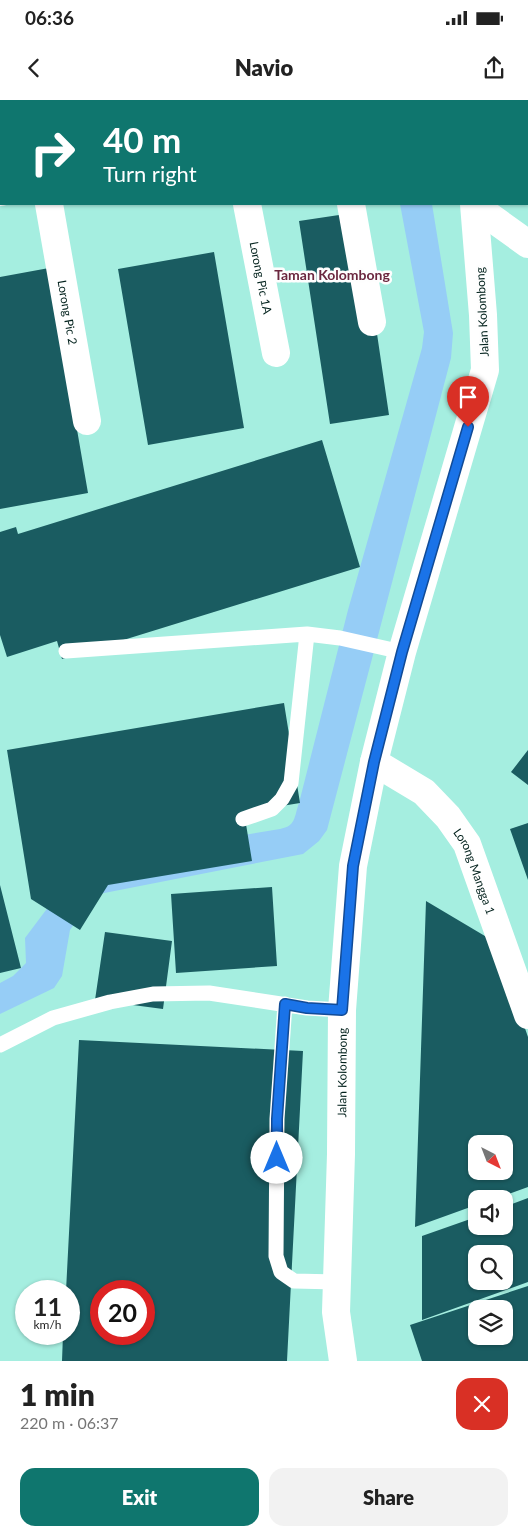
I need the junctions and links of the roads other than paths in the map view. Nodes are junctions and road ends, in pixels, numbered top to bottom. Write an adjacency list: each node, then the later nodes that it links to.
1 (49, 205): 8 (street, Lorong Pic 2)
2 (247, 205): 7 (street, Lorong Pic 1A)
3 (351, 205): 6 (street)
4 (474, 205): 5 (street); 10 (street, Jalan Kolombong)
5 (528, 244)
6 (372, 322)
7 (276, 352)
8 (87, 421)
9 (307, 634): 10 (lane); 11 (lane); 13 (lane)
10 (389, 649): 12 (street, Jalan Kolombong)
11 (66, 651)
12 (374, 762): 15 (street, Jalan Kolombong); 16 (street, Lorong Mangga 1)
13 (243, 819)
14 (285, 1004): 15 (lane); 17 (lane); 18 (lane)
15 (342, 1010): 18 (street, Jalan Kolombong)
16 (528, 1016)
17 (0, 1045)
18 (337, 1282): 19 (street, Jalan Kolombong)
19 (343, 1361)

